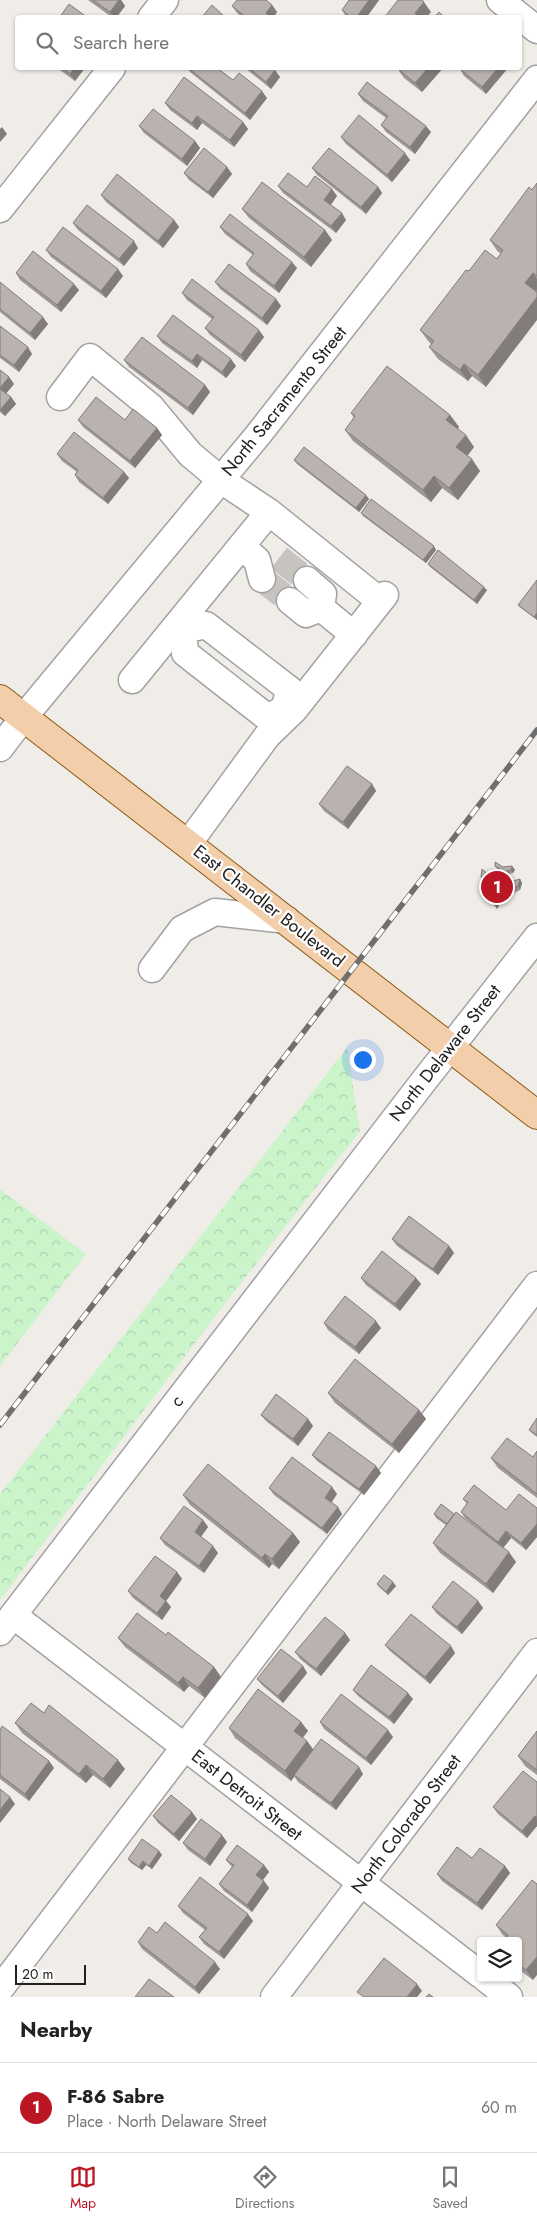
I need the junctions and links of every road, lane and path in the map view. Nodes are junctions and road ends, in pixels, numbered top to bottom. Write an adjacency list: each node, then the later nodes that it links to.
1 (165, 0): 3 (street)
2 (500, 0): 4 (street)
3 (153, 15)
4 (518, 15)
5 (522, 18): 6 (street)
6 (537, 30)
7 (110, 70): 9 (street)
8 (537, 79): 11 (street, North Sacramento Street)
9 (0, 208)
10 (60, 397): 11 (street)
11 (221, 480): 12 (street); 21 (street, North Sacramento Street)
12 (269, 512): 16 (street); 17 (street)
13 (307, 580): 15 (street)
14 (290, 601): 15 (street)
15 (320, 608): 17 (street)
16 (180, 628): 18 (street); 20 (street); 20 (street)
17 (354, 635): 20 (street)
18 (132, 680)
19 (0, 700): 21 (main road, East Chandler Boulevard)
20 (291, 709): 23 (street)
21 (23, 718): 22 (street, North Sacramento Street); 23 (main road, East Chandler Boulevard)
22 (0, 748)
23 (188, 844): 24 (main road, East Chandler Boulevard)
24 (287, 920): 26 (street); 27 (main road, East Chandler Boulevard)
25 (537, 937): 27 (street, North Delaware Street)
26 (152, 969)
27 (450, 1046): 28 (main road, East Chandler Boulevard); 29 (street, North Delaware Street)
28 (537, 1115)
29 (355, 1170): 31 (street, c)
30 (537, 1285): 33 (street)
31 (6, 1624): 33 (street, East Detroit Street)
32 (537, 1652): 34 (street, North Colorado Street)
33 (184, 1747): 34 (street, East Detroit Street); 37 (street)
34 (361, 1883): 35 (street, East Detroit Street); 38 (street, North Colorado Street)
35 (477, 1972)
36 (490, 1982): 39 (street)
37 (0, 1989)
38 (274, 1997)
39 (509, 1997)

